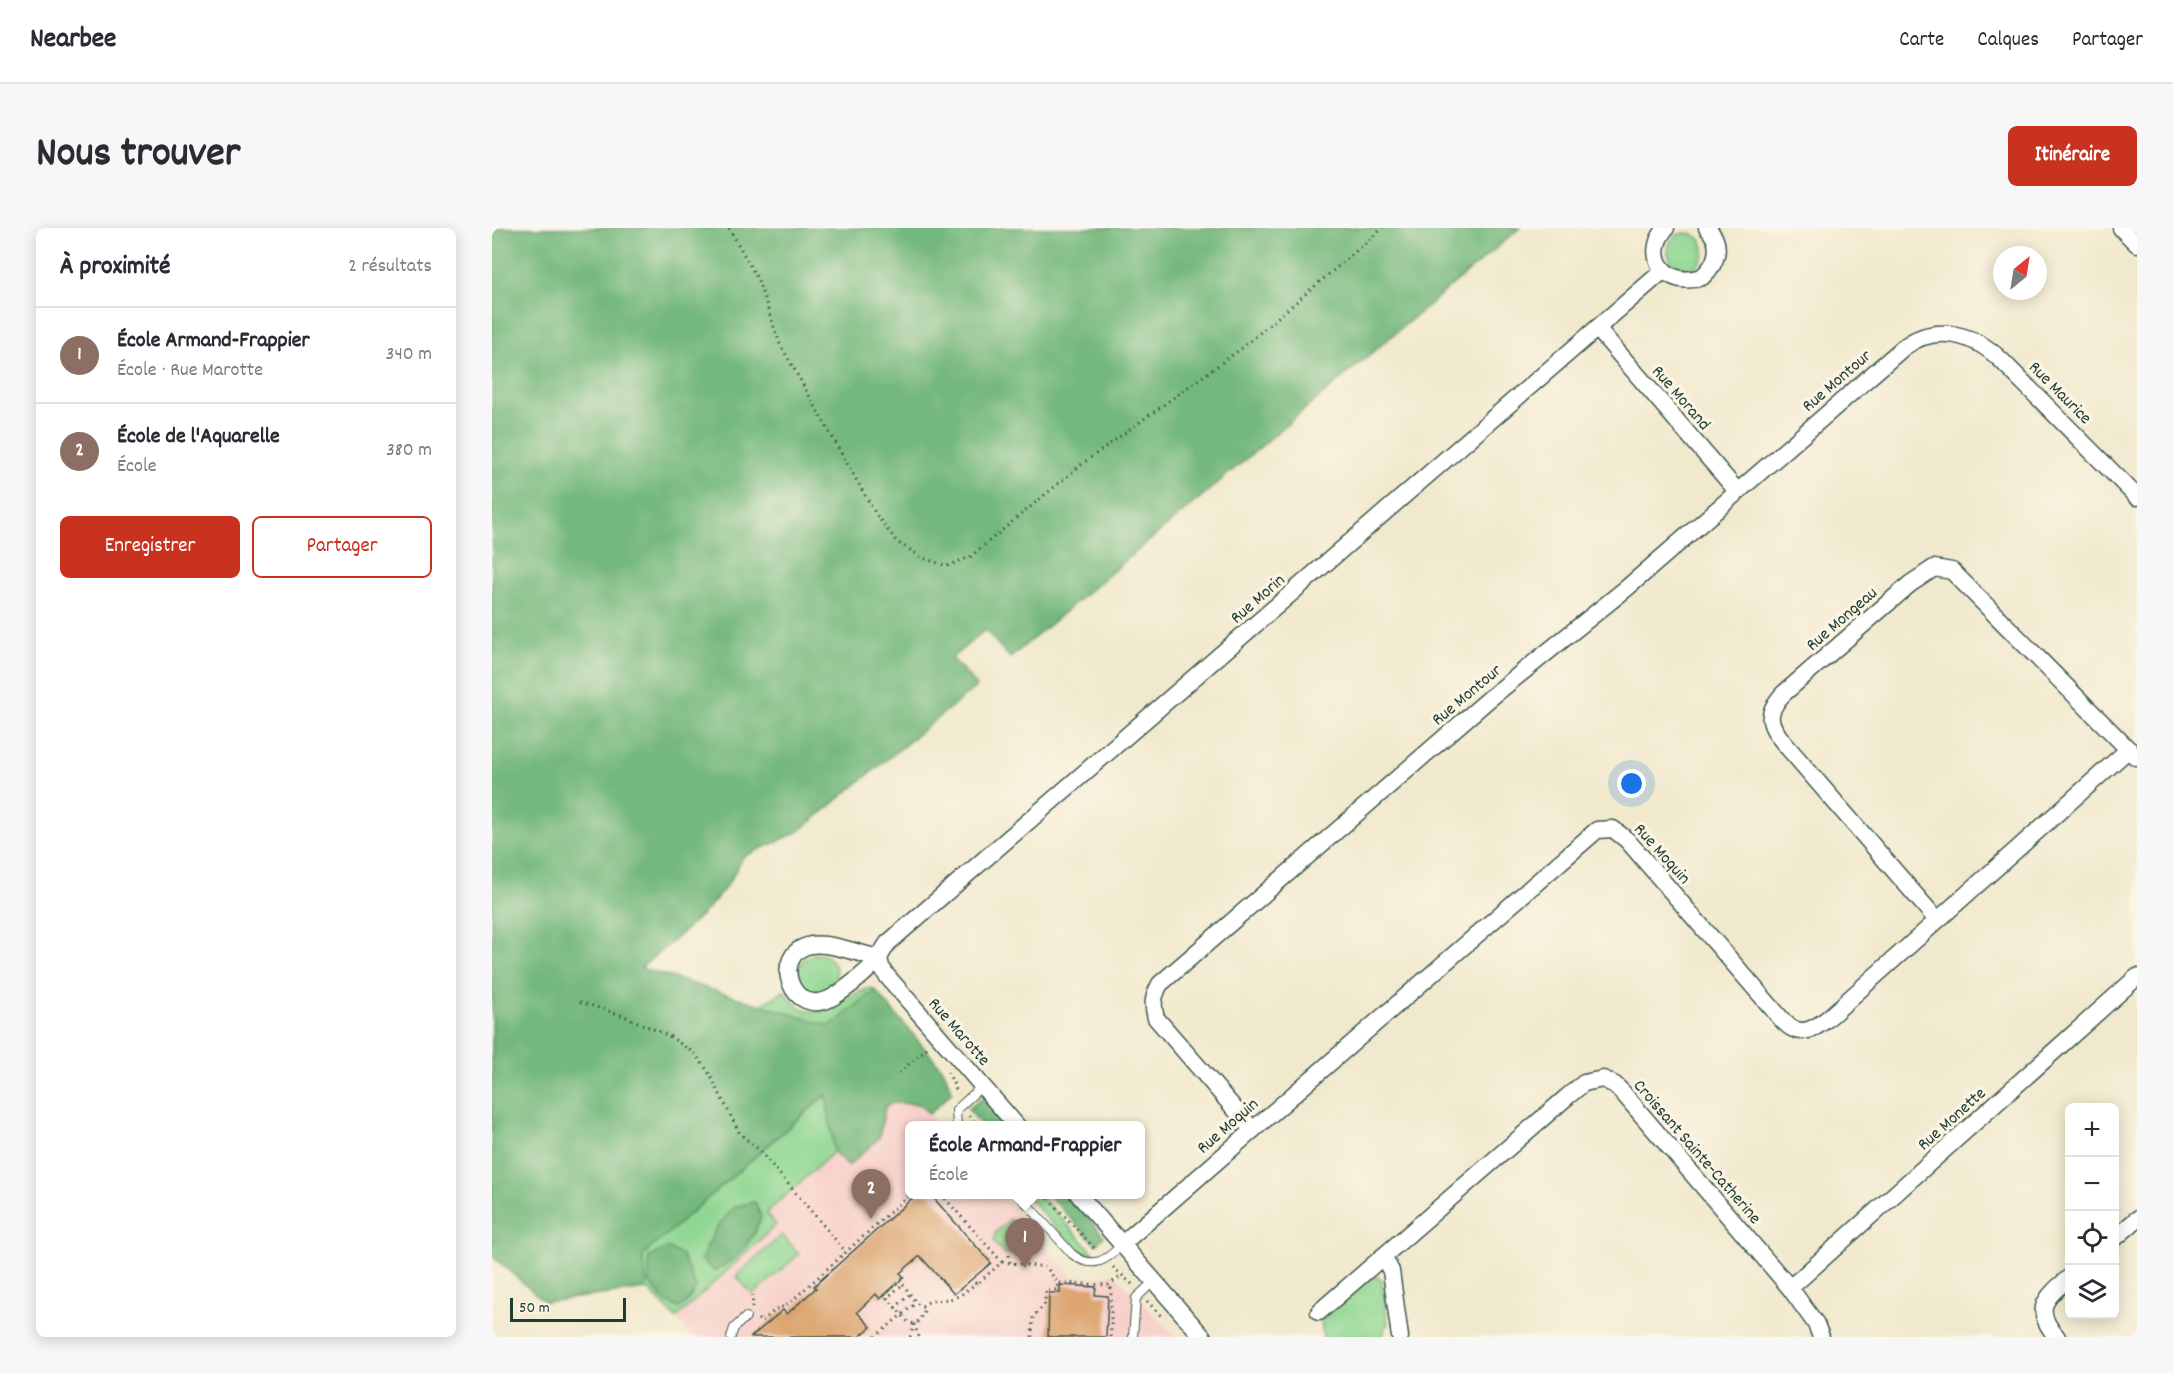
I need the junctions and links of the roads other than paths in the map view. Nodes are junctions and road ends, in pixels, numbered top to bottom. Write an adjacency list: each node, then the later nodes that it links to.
1 (1666, 228): 5 (street)
2 (1707, 228): 5 (street)
3 (2121, 228): 4 (street)
4 (2137, 244)
5 (1664, 270): 6 (street, Rue Morin)
6 (1597, 328): 8 (street, Rue Morand); 12 (street, Rue Morin)
7 (1946, 333): 8 (street, Rue Montour); 9 (street, Rue Maurice)
8 (1737, 491): 17 (street, Rue Montour)
9 (2137, 496)
10 (2133, 753): 11 (street, Rue Moquin); 11 (street, Rue Mongeau)
11 (1937, 920): 17 (street, Rue Moquin)
12 (879, 958): 12 (street, Rue Morin); 14 (street, Rue Marotte)
13 (2137, 977): 26 (street, Rue Monette)
14 (982, 1086): 15 (lane); 16 (street, Rue Marotte)
15 (955, 1121)
16 (1013, 1121)
17 (1252, 1129): 22 (street, Rue Moquin)
18 (1022, 1199): 22 (lane)
19 (1082, 1199): 22 (street)
20 (2137, 1220): 21 (street)
21 (2119, 1236)
22 (1122, 1244): 24 (street)
23 (1383, 1256): 26 (street, Croissant Sainte-Catherine); 27 (street, Croissant Sainte-Catherine); 32 (street)
24 (1154, 1281): 30 (lane); 31 (street)
25 (2065, 1281): 34 (street)
26 (1790, 1288): 33 (street, Croissant Sainte-Catherine)
27 (1319, 1312)
28 (746, 1317): 29 (lane)
29 (730, 1337)
30 (1133, 1337)
31 (1203, 1337)
32 (1400, 1337)
33 (1821, 1337)
34 (2057, 1337)

